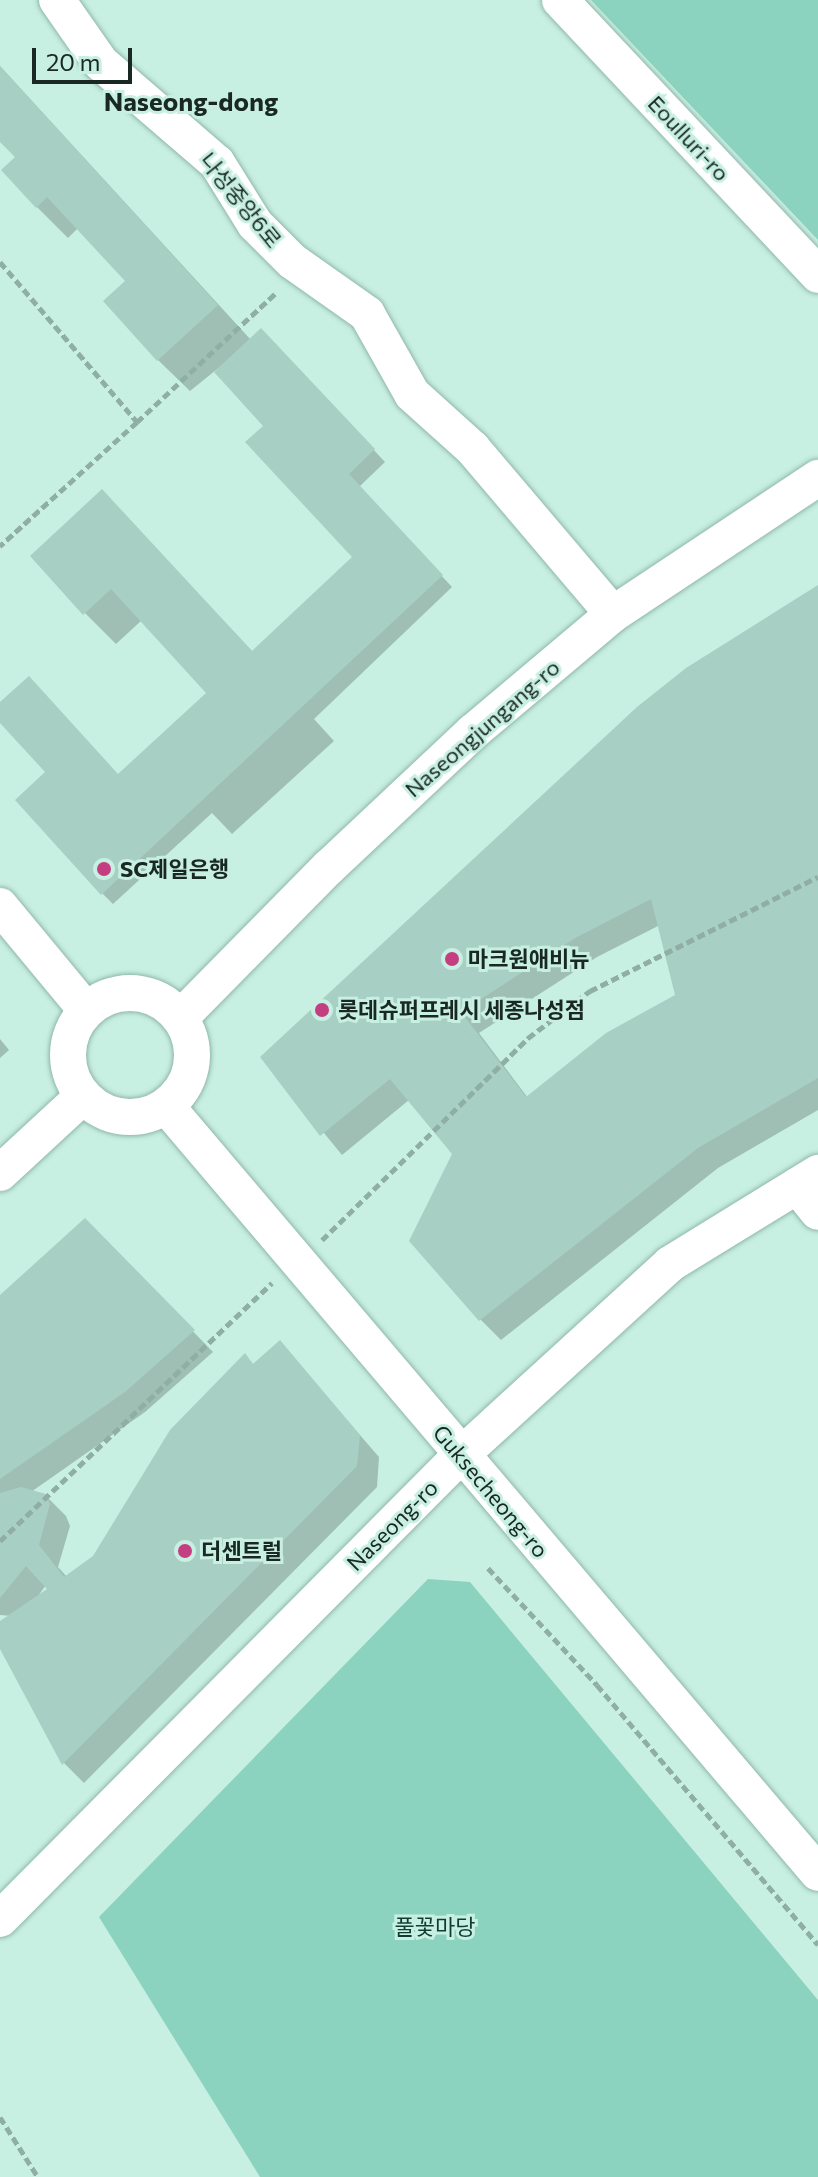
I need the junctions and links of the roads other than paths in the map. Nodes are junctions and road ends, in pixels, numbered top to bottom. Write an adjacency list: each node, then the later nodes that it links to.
1 (57, 0): 5 (street, 나성중앙6로)
2 (560, 0): 3 (street, Eoulluri-ro)
3 (818, 275)
4 (818, 478): 5 (street, Naseongjungang-ro)
5 (613, 614): 8 (street, Naseongjungang-ro)
6 (0, 906): 7 (street)
7 (86, 1010): 8 (street); 9 (street)
8 (180, 1018): 10 (street)
9 (82, 1097): 10 (street); 11 (street)
10 (167, 1107): 13 (street, Guksecheong-ro)
11 (0, 1173)
12 (811, 1190): 13 (street, Naseong-ro)
13 (460, 1456): 14 (street, Guksecheong-ro); 15 (street, Naseong-ro)
14 (818, 1873)
15 (0, 1919)

